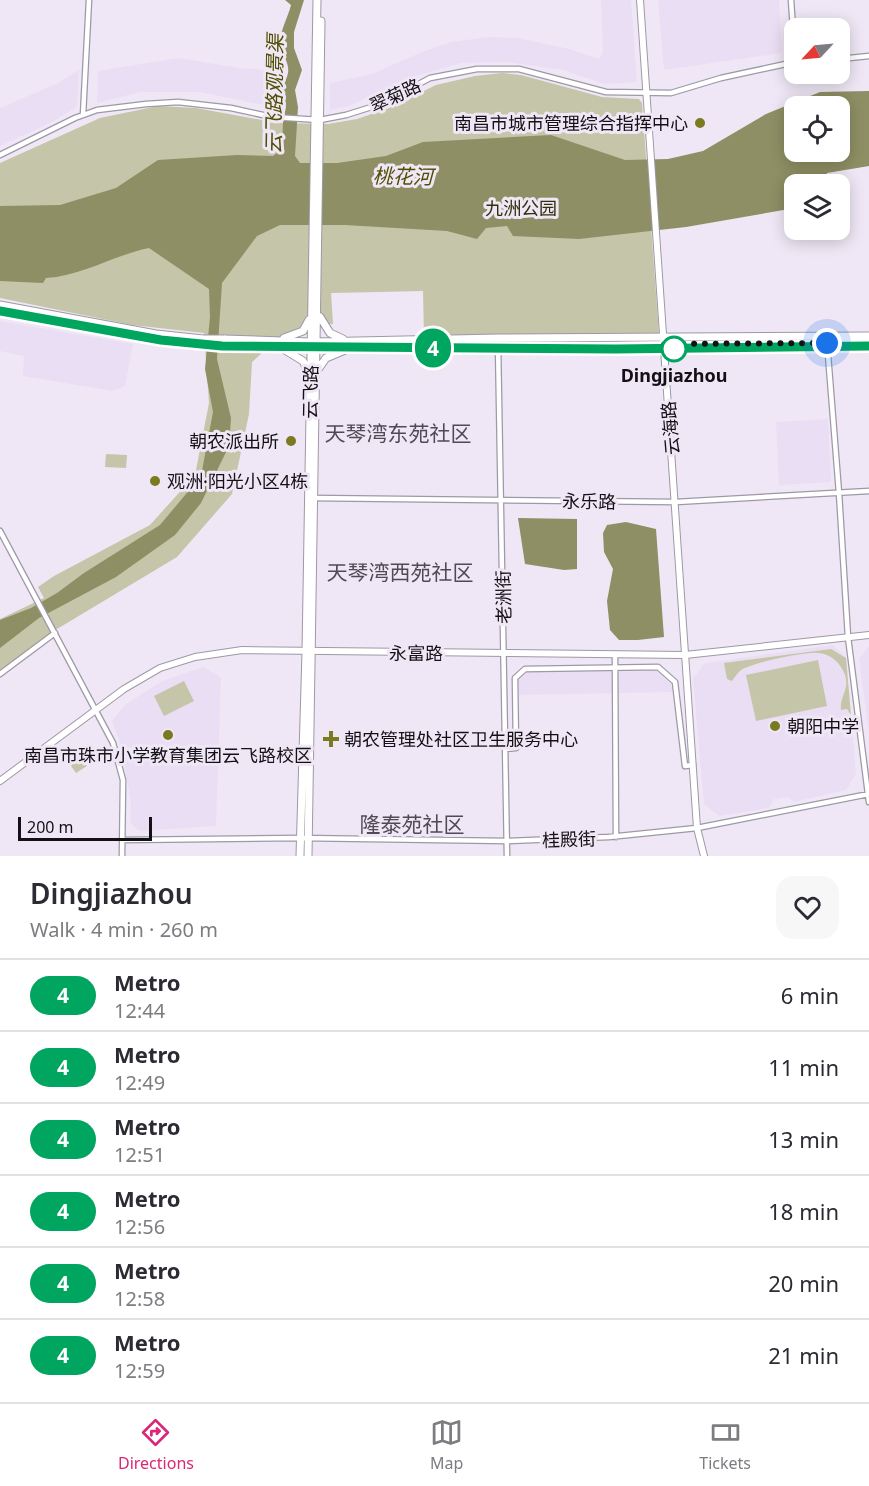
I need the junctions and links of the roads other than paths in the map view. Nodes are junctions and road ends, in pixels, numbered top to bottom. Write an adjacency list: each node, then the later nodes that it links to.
1 (89, 0): 11 (street)
2 (317, 0): 12 (main road, 云飞路)
3 (322, 0): 12 (main road, 云飞路)
4 (640, 0): 10 (street, 云海路)
5 (791, 0): 6 (street)
6 (792, 18)
7 (869, 56): 8 (street)
8 (850, 58)
9 (784, 64): 10 (street, 翠菊路)
10 (646, 93): 12 (street, 翠菊路); 20 (street, 云海路)
11 (83, 115): 12 (street, 翠菊路); 13 (street, 翠菊路)
12 (317, 120): 16 (main road, 云飞路)
13 (0, 155)
14 (0, 305): 21 (main road)
15 (0, 312): 21 (main road)
16 (315, 313): 23 (main road); 24 (main road); 25 (main road, 云飞路)
17 (869, 336): 19 (main road)
18 (498, 338): 20 (main road); 24 (main road); 26 (street, 老洲街)
19 (827, 340): 20 (main road); 22 (main road); 29 (street)
20 (663, 341): 26 (main road); 32 (street, 云海路)
21 (202, 342): 23 (main road, bridge); 23 (main road)
22 (869, 343)
23 (277, 344): 25 (main road); 27 (main road)
24 (354, 344): 25 (main road); 26 (main road); 27 (main road)
25 (314, 345): 27 (main road, 云飞路)
26 (498, 347): 31 (street, 老洲街)
27 (314, 376): 30 (main road, 云飞路)
28 (869, 491): 29 (street, 永乐路)
29 (839, 493): 32 (street, 永乐路); 36 (street)
30 (311, 498): 31 (street, 永乐路); 37 (main road, 云飞路)
31 (501, 499): 32 (street, 永乐路); 38 (street, 老洲街)
32 (676, 502): 40 (street, 云海路)
33 (0, 531): 34 (street)
34 (55, 633): 42 (street); 43 (street)
35 (869, 635): 36 (street, 永富路)
36 (848, 637): 40 (street, 永富路); 47 (street)
37 (309, 652): 38 (street, 永富路); 43 (street, 永富路); 51 (main road, 云飞路)
38 (504, 653): 39 (street, 永富路); 44 (street, 老洲街)
39 (615, 654): 40 (street, 永富路); 41 (street)
40 (685, 655): 45 (street, 云海路)
41 (615, 668): 44 (street); 45 (street); 50 (street)
42 (0, 674)
43 (96, 710): 46 (street, 永富路); 52 (street)
44 (505, 749): 53 (street, 老洲街)
45 (693, 765): 49 (street, 云海路)
46 (0, 781)
47 (868, 795): 48 (street); 49 (street, 桂殿街)
48 (869, 802)
49 (697, 828): 50 (street, 桂殿街); 58 (street, 云海路)
50 (616, 837): 53 (street, 桂殿街)
51 (304, 838): 52 (street, 桂殿街); 53 (street, 桂殿街); 55 (main road, 云飞路); 56 (main road, 云飞路)
52 (122, 840): 54 (street)
53 (507, 841): 57 (street, 老洲街)
54 (122, 856)
55 (300, 856)
56 (308, 856)
57 (507, 856)
58 (704, 856)

